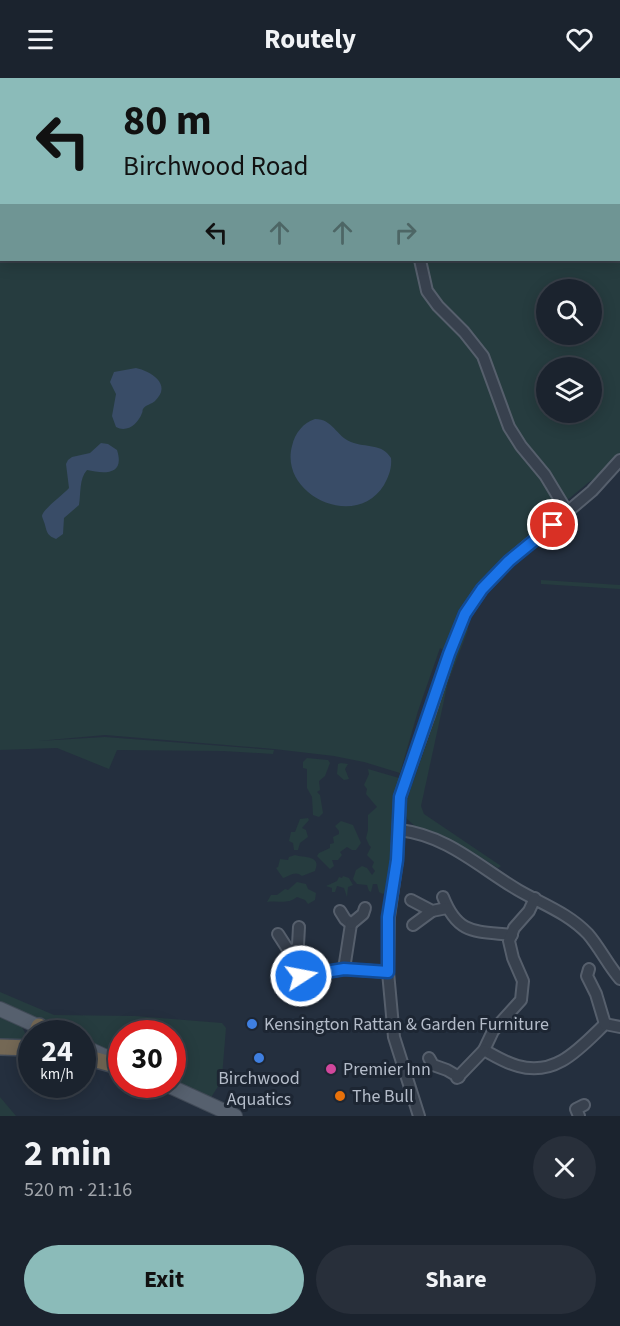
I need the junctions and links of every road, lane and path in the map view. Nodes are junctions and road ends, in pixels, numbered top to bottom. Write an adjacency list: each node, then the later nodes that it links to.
1 (420, 261): 3 (street)
2 (620, 460): 3 (street)
3 (568, 513): 4 (street)
4 (400, 830): 6 (street); 19 (street)
5 (443, 897): 9 (street)
6 (535, 898): 16 (street); 21 (street)
7 (411, 900): 11 (street)
8 (365, 908): 12 (street)
9 (447, 908): 11 (street); 16 (street)
10 (340, 911): 12 (street)
11 (432, 911): 13 (street)
12 (351, 924): 18 (street)
13 (413, 925)
14 (299, 927): 17 (street)
15 (278, 934): 17 (street)
16 (512, 935): 28 (street)
17 (294, 952): 18 (street)
18 (344, 969): 19 (street)
19 (388, 972): 32 (street)
20 (584, 974): 23 (street)
21 (620, 979)
22 (0, 1009): 24 (main road)
23 (605, 1024): 25 (street); 28 (street)
24 (18, 1026)
25 (620, 1027)
26 (18, 1042): 27 (highway)
27 (0, 1047)
28 (484, 1050): 29 (street)
29 (429, 1058)
30 (186, 1094): 31 (main road)
31 (235, 1116)
32 (419, 1116)

